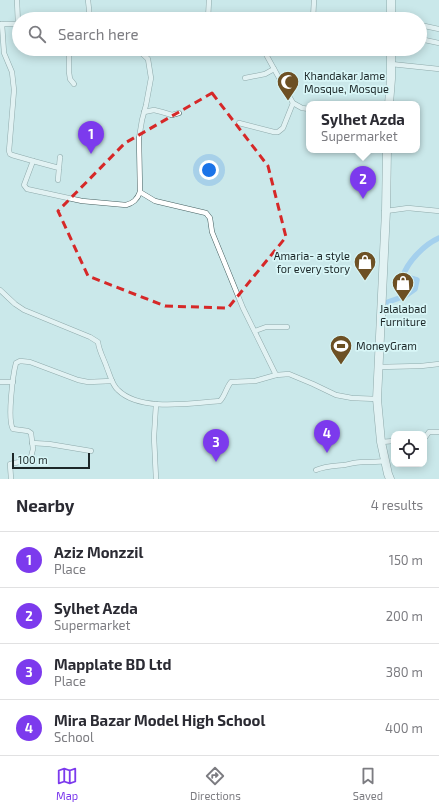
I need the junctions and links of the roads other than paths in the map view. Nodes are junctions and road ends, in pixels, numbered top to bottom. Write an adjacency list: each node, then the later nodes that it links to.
1 (17, 0): 6 (street)
2 (88, 0): 7 (street)
3 (209, 0): 8 (street)
4 (314, 0): 9 (street)
5 (391, 0): 10 (highway)
6 (18, 12)
7 (89, 12)
8 (208, 12)
9 (313, 12)
10 (391, 12)
11 (1, 24): 12 (street); 34 (street)
12 (12, 24)
13 (427, 26): 14 (street)
14 (439, 29)
15 (427, 40): 16 (street)
16 (439, 43)
17 (69, 56): 25 (street)
18 (144, 56): 29 (street)
19 (267, 56): 22 (street)
20 (391, 56): 21 (highway)
21 (391, 64): 23 (street); 26 (highway)
22 (274, 69): 24 (street); 27 (street)
23 (439, 69)
24 (245, 78)
25 (74, 84)
26 (389, 101)
27 (293, 104): 28 (street); 31 (street)
28 (306, 109)
29 (144, 112): 30 (street); 37 (street)
30 (179, 113)
31 (238, 123)
32 (387, 153): 38 (highway)
33 (60, 157): 35 (street)
34 (33, 161): 35 (street); 37 (street)
35 (59, 168): 36 (street)
36 (58, 180)
37 (140, 192): 42 (street)
38 (386, 211): 39 (street); 44 (highway)
39 (439, 211)
40 (0, 290): 46 (street)
41 (287, 327): 42 (street)
42 (255, 331): 45 (street)
43 (439, 364): 44 (street)
44 (378, 367): 49 (highway)
45 (276, 375): 49 (street); 50 (street)
46 (112, 381): 48 (street); 50 (street)
47 (0, 382): 48 (street)
48 (13, 382): 54 (street)
49 (377, 399): 55 (highway)
50 (156, 404): 60 (street)
51 (439, 432): 52 (street)
52 (427, 435)
53 (391, 441): 55 (street)
54 (32, 442): 56 (street); 59 (street)
55 (380, 442): 57 (highway)
56 (91, 450)
57 (385, 461): 58 (street); 61 (highway)
58 (316, 470)
59 (11, 479)
60 (156, 479)
61 (390, 479)

